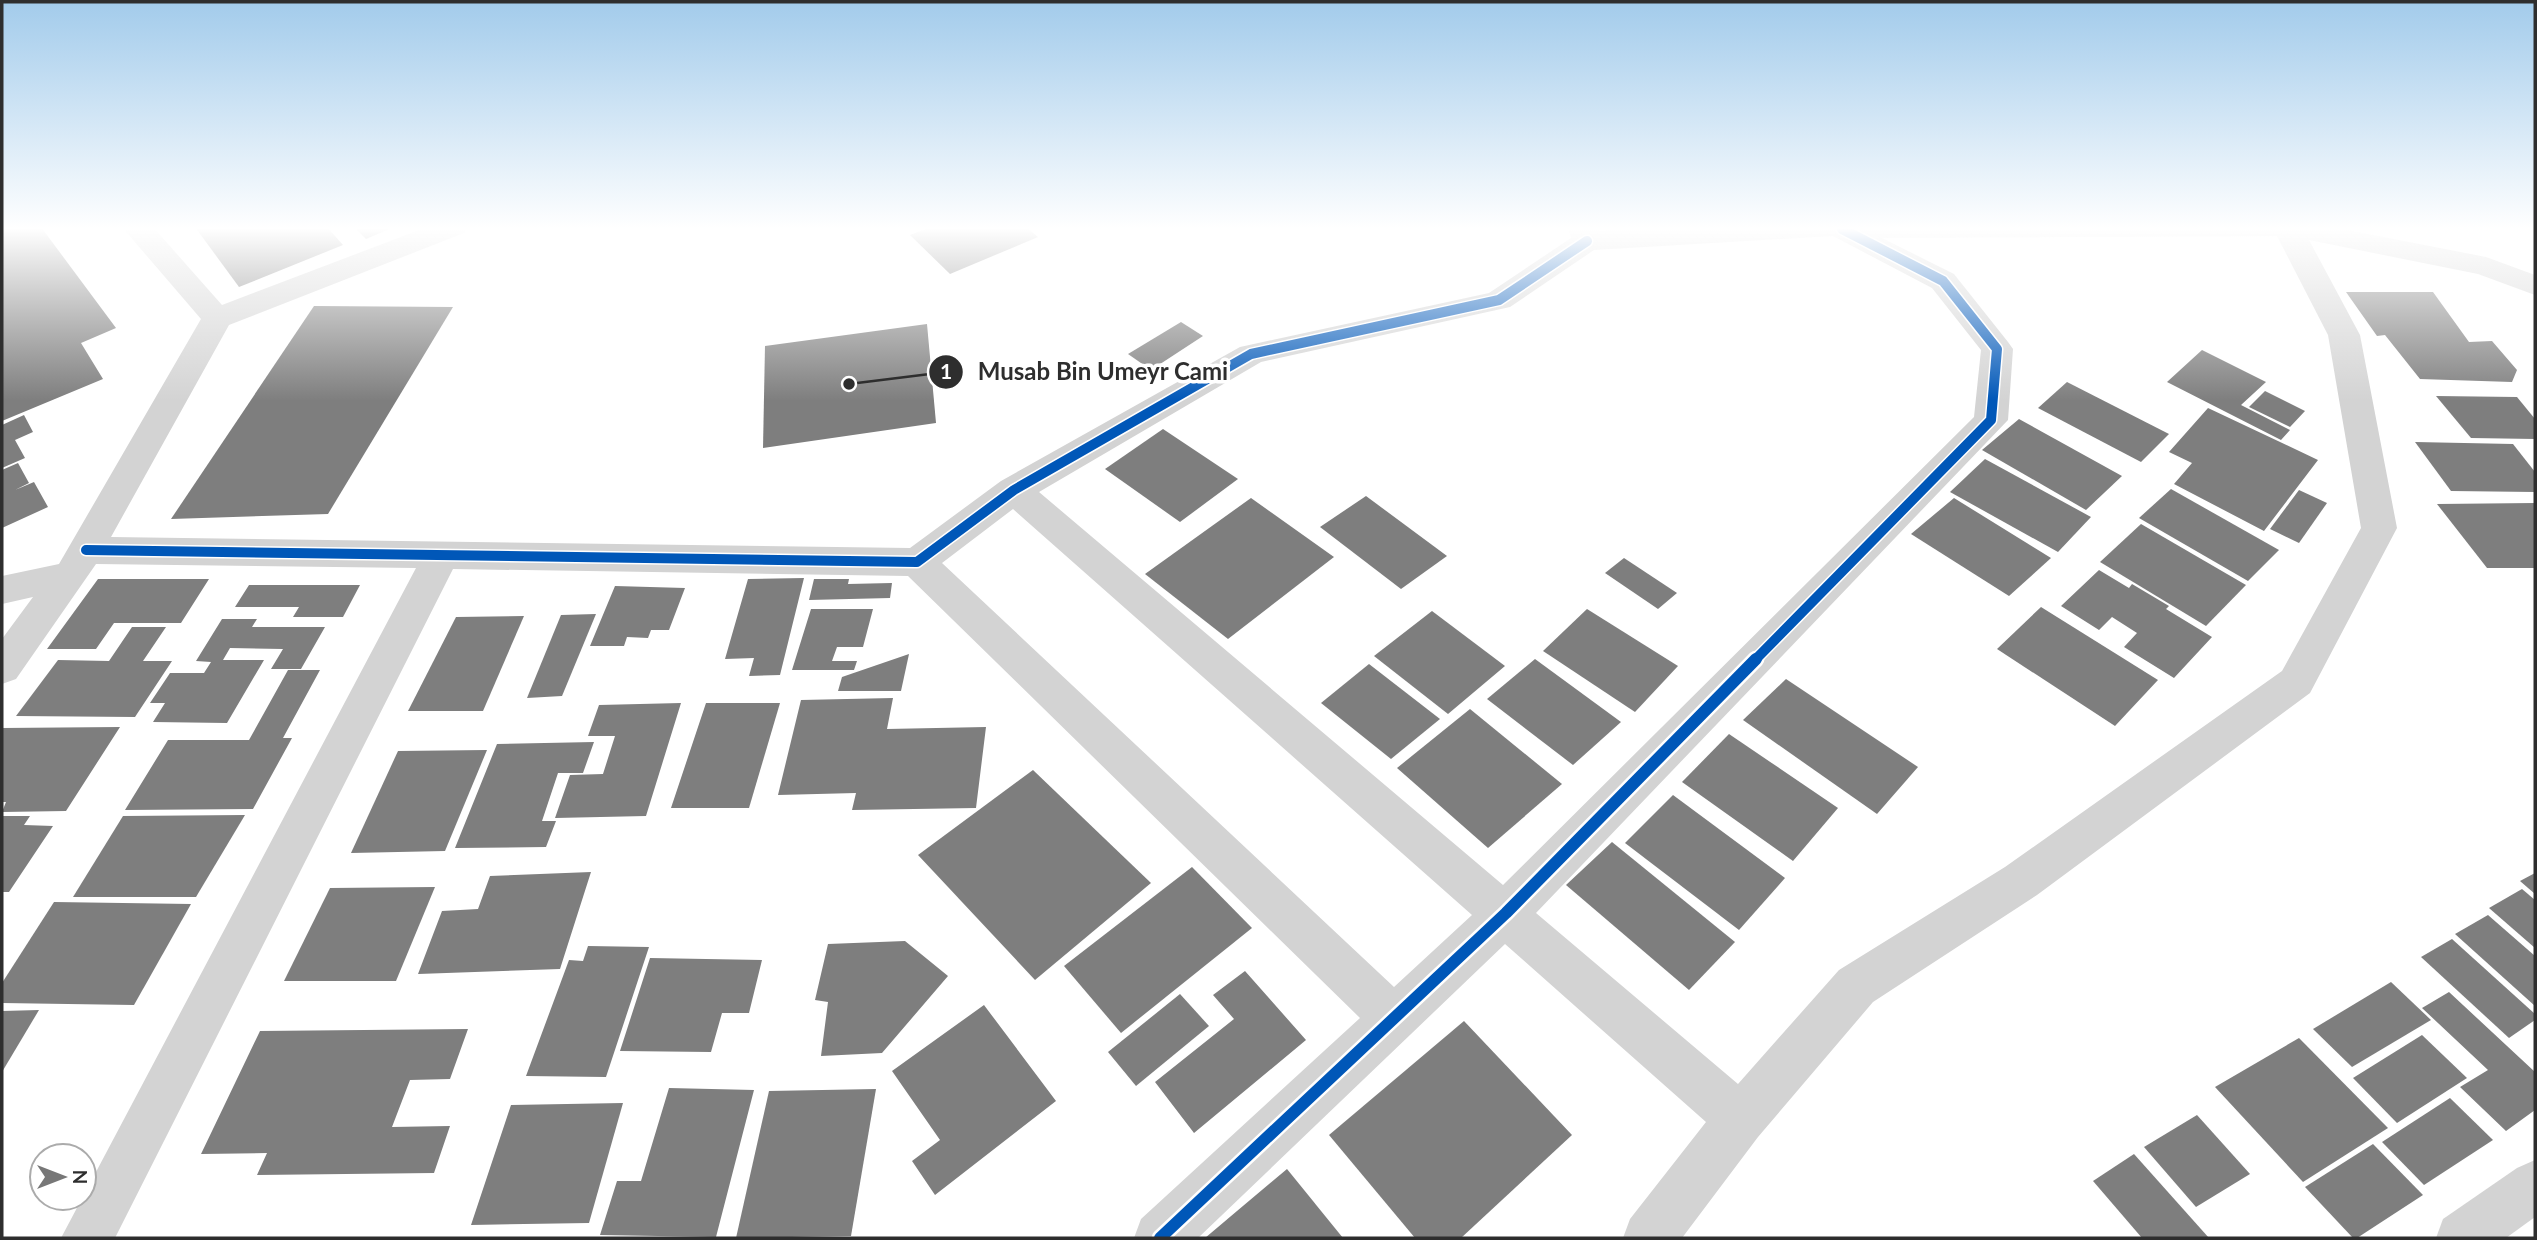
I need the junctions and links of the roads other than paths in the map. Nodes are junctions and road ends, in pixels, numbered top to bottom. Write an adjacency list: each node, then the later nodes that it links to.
1 (188, 285): 6 (street)
2 (303, 285): 6 (street)
3 (1519, 285): 7 (street)
4 (1946, 285): 13 (street)
5 (2318, 285): 15 (street)
6 (217, 318): 9 (street)
7 (1014, 490): 10 (street); 13 (street)
8 (441, 557): 9 (street); 10 (street); 17 (street)
9 (79, 562): 11 (street); 12 (street)
10 (917, 562): 14 (street)
11 (2, 590)
12 (2, 668)
13 (1506, 913): 14 (street); 15 (street)
14 (1394, 1020): 18 (street)
15 (1740, 1119): 19 (street)
16 (2535, 1186): 20 (street)
17 (87, 1238)
18 (1160, 1238)
19 (1649, 1238)
20 (2462, 1238)

